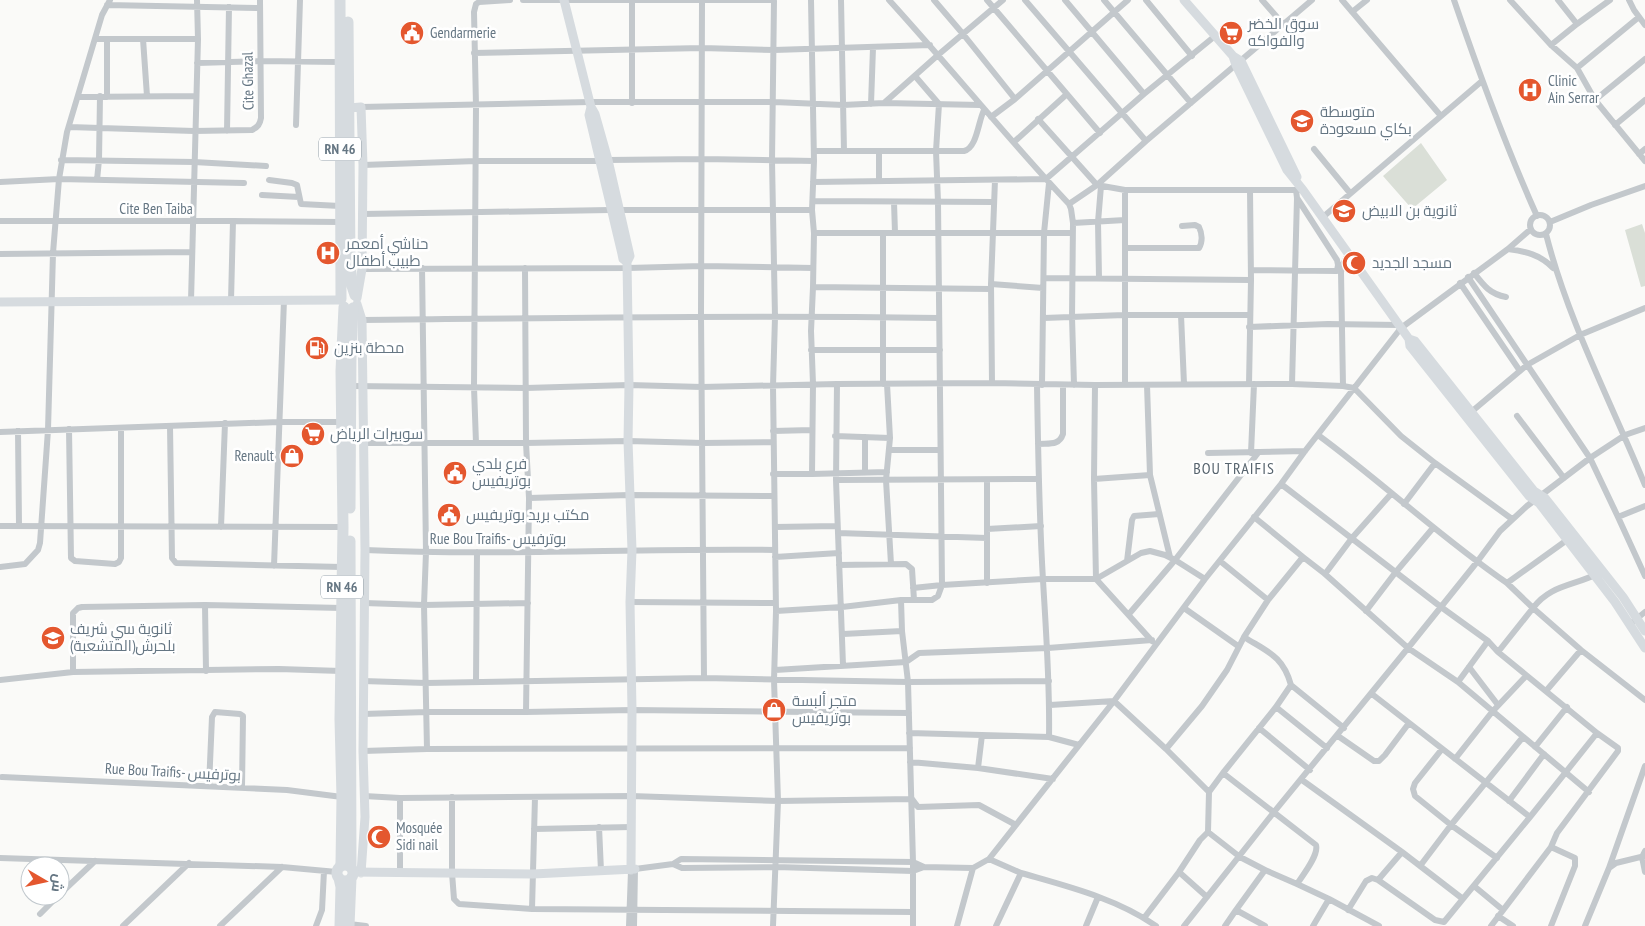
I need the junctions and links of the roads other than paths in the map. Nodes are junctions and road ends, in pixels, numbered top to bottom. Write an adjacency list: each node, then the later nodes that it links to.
1 (260, 0): 35 (street, Cite Ghazal)
2 (300, 0): 65 (street)
3 (340, 0): 68 (highway, RN 46)
4 (348, 0): 96 (highway, RN 46)
5 (510, 0): 60 (street)
6 (523, 0): 7 (street)
7 (564, 0): 8 (street); 58 (street)
8 (632, 0): 9 (street); 56 (street)
9 (702, 0): 10 (street); 52 (street)
10 (774, 0): 57 (street)
11 (812, 0): 55 (street)
12 (841, 0): 53 (street)
13 (889, 0): 50 (street)
14 (934, 0): 44 (street)
15 (987, 0): 36 (street)
16 (1003, 0): 36 (street)
17 (1024, 0): 59 (street)
18 (1064, 0): 43 (street)
19 (1104, 0): 38 (street)
20 (1128, 0): 38 (street)
21 (1146, 0): 62 (street)
22 (1184, 0): 45 (street)
23 (1262, 0): 40 (street)
24 (1312, 0): 40 (street)
25 (1342, 0): 37 (street)
26 (1367, 0): 37 (street)
27 (1454, 0): 74 (street)
28 (1510, 0): 51 (street)
29 (1558, 0): 41 (street)
30 (1610, 0): 41 (street)
31 (1629, 0): 39 (street)
32 (108, 2): 33 (street); 46 (street)
33 (197, 3): 34 (street); 49 (street)
34 (230, 7): 35 (street); 67 (street)
35 (260, 8): 64 (street, Cite Ghazal)
36 (994, 8): 44 (street); 71 (street)
37 (1352, 12): 99 (street)
38 (1114, 13): 43 (street); 72 (street)
39 (1639, 17): 42 (street); 70 (street)
40 (1283, 24): 66 (street)
41 (1577, 24): 51 (street)
42 (1645, 24)
43 (1092, 32): 59 (street); 76 (street)
44 (963, 34): 61 (street); 81 (street)
45 (1215, 36): 62 (street); 66 (street)
46 (95, 39): 47 (street); 77 (street)
47 (107, 39): 48 (street); 78 (street)
48 (142, 39): 49 (street); 79 (street)
49 (198, 39): 69 (street)
50 (930, 45): 54 (street); 61 (street)
51 (1551, 45): 70 (street)
52 (702, 48): 56 (street); 57 (street); 84 (street)
53 (843, 48): 54 (street); 55 (street); 93 (street)
54 (873, 48): 90 (street)
55 (812, 49): 57 (street); 89 (street)
56 (631, 50): 58 (street); 86 (street)
57 (774, 50): 85 (street)
58 (578, 52): 60 (street); 92 (street)
59 (1068, 52): 71 (street); 98 (street)
60 (474, 53): 94 (street)
61 (938, 55): 73 (street); 97 (street)
62 (1192, 56): 72 (street)
63 (1645, 59): 82 (street)
64 (260, 61): 65 (street); 67 (street); 107 (street, Cite Ghazal)
65 (297, 61): 68 (street); 102 (street)
66 (1237, 61): 88 (street); 144 (street)
67 (229, 62): 69 (street); 107 (street)
68 (340, 62): 156 (highway, RN 46)
69 (197, 63): 80 (street)
70 (1577, 68): 82 (street)
71 (1047, 70): 75 (street); 81 (street)
72 (1168, 75): 76 (street); 88 (street)
73 (915, 76): 87 (street); 91 (street)
74 (1482, 81): 99 (street); 164 (street)
75 (1067, 94): 101 (street); 108 (street)
76 (1144, 94): 98 (street)
77 (78, 96): 78 (street); 104 (street)
78 (104, 96): 79 (street); 105 (street)
79 (146, 96): 80 (street)
80 (195, 96): 106 (street)
81 (1015, 99): 100 (street)
82 (1595, 100): 103 (street)
83 (1645, 100): 103 (street)
84 (702, 102): 85 (street); 86 (street); 122 (street)
85 (774, 102): 89 (street); 125 (street)
86 (632, 103): 92 (street)
87 (884, 103): 90 (street); 91 (street)
88 (1191, 103): 109 (street)
89 (814, 104): 93 (street); 114 (street)
90 (871, 104): 93 (street)
91 (939, 104): 97 (street); 115 (street)
92 (590, 105): 94 (street); 121 (street); 124 (street)
93 (843, 105): 113 (street)
94 (476, 106): 95 (street); 123 (street)
95 (361, 107): 96 (street); 129 (street)
96 (349, 108): 218 (highway, RN 46)
97 (982, 108): 100 (street); 115 (street)
98 (1122, 114): 108 (street); 109 (street)
99 (1440, 116): 147 (street)
100 (991, 117): 110 (street)
101 (1038, 119): 110 (street); 118 (street)
102 (296, 125)
103 (1615, 125): 117 (street)
104 (68, 127): 105 (street, Cite Ghazal); 119 (street)
105 (100, 128): 106 (street, Cite Ghazal); 120 (street)
106 (194, 131): 107 (street, Cite Ghazal); 128 (street)
107 (228, 131)
108 (1100, 133): 118 (street)
109 (1146, 141): 142 (street)
110 (1014, 142): 137 (street)
111 (1314, 149): 147 (street)
112 (1645, 149): 117 (street)
113 (844, 150): 114 (street); 116 (street)
114 (814, 151): 126 (street)
115 (936, 151): 116 (street); 136 (street)
116 (879, 152): 135 (street)
117 (1639, 154): 127 (street)
118 (1072, 157): 137 (street); 142 (street)
119 (61, 160): 120 (street); 131 (street)
120 (99, 160): 128 (street); 132 (street)
121 (608, 160): 122 (street); 160 (street)
122 (702, 160): 125 (street); 157 (street)
123 (476, 161): 124 (street); 129 (street); 162 (street)
124 (599, 161): 159 (street)
125 (772, 161): 126 (street); 158 (street)
126 (814, 161): 140 (street)
127 (1645, 161)
128 (194, 162): 130 (street); 139 (street)
129 (363, 165): 163 (street)
130 (266, 166)
131 (58, 179): 132 (street); 138 (street); 168 (street)
132 (97, 180): 139 (street)
133 (269, 180): 149 (street)
134 (995, 180): 136 (street); 137 (street); 154 (street)
135 (880, 181): 136 (street); 140 (street)
136 (936, 181): 153 (street)
137 (1047, 181): 155 (street); 182 (street)
138 (0, 182)
139 (193, 182): 141 (street); 169 (street)
140 (812, 182): 151 (street)
141 (244, 183)
142 (1099, 186): 145 (street); 155 (street); 172 (street)
143 (1645, 186): 173 (street)
144 (1299, 188): 146 (street); 150 (street); 165 (street)
145 (1125, 190): 146 (street); 166 (street)
146 (1250, 190): 199 (street)
147 (1350, 193): 165 (street)
148 (262, 195): 149 (street)
149 (299, 197): 156 (street)
150 (1297, 198): 200 (street); 200 (street)
151 (812, 201): 152 (street); 161 (street)
152 (894, 202): 153 (street); 179 (street)
153 (938, 202): 154 (street); 180 (street)
154 (994, 202): 181 (street)
155 (1069, 204): 174 (street)
156 (340, 206): 171 (highway, RN 46)
157 (701, 209): 158 (street); 160 (street); 192 (street)
158 (773, 209): 161 (street); 193 (street)
159 (610, 210): 162 (street); 191 (street)
160 (620, 210): 191 (street)
161 (812, 210): 177 (street)
162 (476, 211): 163 (street); 195 (street)
163 (363, 214): 198 (street)
164 (1537, 216): 173 (street); 176 (street)
165 (1323, 218): 190 (street)
166 (1125, 220): 172 (street); 185 (street)
167 (0, 221): 168 (street, Cite Ben Taiba)
168 (56, 221): 169 (street, Cite Ben Taiba); 188 (street)
169 (193, 221): 170 (street, Cite Ben Taiba); 187 (street)
170 (233, 222): 171 (street, Cite Ben Taiba); 217 (street)
171 (341, 222): 218 (highway, RN 46)
172 (1098, 222): 174 (street); 205 (street)
173 (1550, 222): 184 (street)
174 (1073, 223): 183 (street)
175 (1182, 226): 185 (street)
176 (1531, 229): 184 (street); 186 (street)
177 (814, 233): 178 (street); 197 (street)
178 (883, 233): 179 (street); 212 (street)
179 (895, 233): 180 (street)
180 (939, 233): 181 (street); 213 (street)
181 (993, 233): 182 (street); 209 (street)
182 (1044, 233): 183 (street); 203 (street)
183 (1072, 233): 204 (street)
184 (1546, 234): 201 (street)
185 (1125, 248): 206 (street)
186 (1508, 249): 201 (street); 202 (street)
187 (192, 252): 188 (street); 216 (street)
188 (53, 253): 189 (street); 220 (street)
189 (0, 254)
190 (1348, 255): 237 (street); 240 (street)
191 (627, 265): 192 (street); 196 (street); 230 (street)
192 (702, 266): 193 (street); 225 (street)
193 (775, 266): 197 (street); 226 (street)
194 (422, 268): 195 (street); 198 (street); 236 (street)
195 (476, 268): 196 (street); 229 (street)
196 (525, 268): 234 (street)
197 (814, 268): 210 (street)
198 (362, 269): 218 (street)
199 (1250, 270): 200 (street); 207 (street)
200 (1295, 270): 238 (street)
201 (1556, 271): 241 (street)
202 (1471, 275): 208 (street); 214 (street); 245 (street)
203 (1044, 278): 204 (street); 211 (street)
204 (1073, 278): 205 (street); 228 (street)
205 (1099, 278): 206 (street)
206 (1125, 278): 207 (street); 222 (street)
207 (1251, 280): 224 (street)
208 (1460, 284): 240 (street); 246 (street)
209 (991, 286): 211 (street); 213 (street); 247 (street)
210 (813, 287): 212 (street); 231 (street)
211 (1043, 288): 233 (street)
212 (882, 289): 213 (street); 227 (street)
213 (938, 290): 232 (street)
214 (1506, 297)
215 (284, 300): 217 (street); 218 (street); 273 (street)
216 (191, 301): 217 (street); 220 (street)
217 (232, 301)
218 (350, 301): 235 (street); 263 (highway, RN 46); 274 (highway, RN 46)
219 (0, 302): 220 (street)
220 (52, 302): 280 (street)
221 (1645, 308): 241 (street)
222 (1124, 315): 223 (street); 228 (street); 261 (street)
223 (1181, 315): 224 (street); 252 (street)
224 (1249, 315): 239 (street)
225 (701, 316): 226 (street); 230 (street); 268 (street)
226 (775, 317): 231 (street); 265 (street)
227 (883, 317): 231 (street); 232 (street); 243 (street)
228 (1072, 317): 233 (street); 259 (street)
229 (475, 318): 234 (street); 236 (street); 267 (street)
230 (628, 318): 234 (street); 256 (street)
231 (812, 318): 242 (street)
232 (939, 318): 244 (street)
233 (1044, 318): 257 (street)
234 (526, 319): 269 (street)
235 (362, 320): 236 (street); 255 (street)
236 (422, 320): 264 (street)
237 (1341, 324): 238 (street); 240 (street); 266 (street)
238 (1295, 325): 239 (street); 254 (street)
239 (1250, 327): 253 (street)
240 (1400, 327): 270 (street); 271 (street)
241 (1580, 335): 245 (street); 286 (street)
242 (811, 350): 243 (street); 248 (street)
243 (884, 350): 244 (street); 250 (street)
244 (940, 350): 251 (street)
245 (1527, 365): 246 (street); 303 (street)
246 (1520, 371): 271 (street)
247 (992, 383): 251 (street); 257 (street)
248 (813, 384): 249 (street); 265 (street); 281 (street)
249 (837, 384): 250 (street); 287 (street)
250 (885, 384): 251 (street); 289 (street)
251 (940, 384): 299 (street)
252 (1184, 384): 253 (street); 262 (street)
253 (1252, 384): 254 (street); 302 (street)
254 (1292, 384): 266 (street)
255 (363, 385): 263 (street); 264 (street); 293 (street)
256 (629, 385): 268 (street); 269 (street); 290 (street)
257 (1040, 385): 258 (street); 297 (street)
258 (1063, 385): 259 (street); 297 (street)
259 (1074, 385): 260 (street)
260 (1095, 385): 261 (street); 312 (street)
261 (1125, 385): 262 (street)
262 (1147, 385): 310 (street)
263 (351, 386): 525 (highway, RN 46)
264 (424, 386): 267 (street); 291 (street)
265 (773, 386): 268 (street); 283 (street)
266 (1343, 386): 270 (street)
267 (474, 387): 269 (street); 294 (street)
268 (702, 387): 296 (street)
269 (526, 388): 295 (street)
270 (1354, 388): 285 (street); 304 (street)
271 (1468, 414): 325 (street)
272 (1517, 416): 311 (street)
273 (279, 422): 274 (street); 275 (street); 337 (street)
274 (341, 422): 341 (highway, RN 46)
275 (225, 423): 276 (street); 340 (street)
276 (170, 426): 277 (street); 339 (street)
277 (121, 428): 279 (street); 336 (street)
278 (1645, 428): 286 (street)
279 (69, 429): 280 (street); 335 (street)
280 (48, 430): 282 (street); 334 (street)
281 (812, 430): 283 (street); 309 (street)
282 (18, 431): 284 (street); 333 (street)
283 (773, 431): 292 (street)
284 (0, 432)
285 (1318, 435): 300 (street); 320 (street)
286 (1625, 435): 303 (street); 319 (street)
287 (835, 436): 288 (street); 305 (street)
288 (865, 437): 289 (street); 306 (street)
289 (890, 438): 298 (street)
290 (628, 441): 295 (street); 296 (street); 321 (street)
291 (425, 442): 293 (street); 294 (street); 354 (street)
292 (773, 442): 296 (street); 308 (street)
293 (363, 443): 352 (street)
294 (476, 443): 295 (street)
295 (526, 443): 324 (street)
296 (703, 443): 323 (street)
297 (1038, 444): 317 (street)
298 (889, 450): 299 (street); 307 (street)
299 (940, 450): 315 (street)
300 (1305, 451): 302 (street); 318 (street)
301 (1208, 453): 302 (street)
302 (1254, 453): 360 (street)
303 (1590, 458): 311 (street); 330 (street)
304 (1435, 463): 326 (street); 331 (street)
305 (836, 472): 306 (street); 309 (street); 313 (street)
306 (865, 472): 307 (street)
307 (887, 472): 314 (street)
308 (774, 474): 309 (street); 322 (street)
309 (812, 474)
310 (1150, 475): 312 (street); 328 (street)
311 (1564, 478): 325 (street)
312 (1094, 479): 374 (street)
313 (836, 480): 314 (street); 345 (street)
314 (886, 480): 315 (street); 346 (street)
315 (941, 480): 316 (street); 347 (street)
316 (987, 480): 317 (street); 344 (street)
317 (1039, 480): 338 (street)
318 (1282, 484): 329 (street); 349 (street)
319 (1645, 484)
320 (1391, 494): 326 (street); 349 (street)
321 (629, 496): 323 (street); 324 (street); 353 (street)
322 (774, 496): 323 (street); 342 (street)
323 (702, 497): 351 (street)
324 (529, 498): 356 (street)
325 (1538, 498): 331 (street); 350 (street); 370 (street)
326 (1404, 504): 343 (street)
327 (1645, 506): 330 (street)
328 (1159, 514): 360 (street); 361 (street)
329 (1254, 517): 359 (street); 362 (street)
330 (1618, 517): 372 (street)
331 (1512, 519): 363 (street)
332 (0, 526): 333 (street)
333 (19, 526): 334 (street)
334 (42, 526): 335 (street); 366 (street)
335 (70, 526): 336 (street); 336 (street)
336 (122, 526): 339 (street)
337 (275, 526): 340 (street); 341 (street); 367 (street)
338 (1041, 526): 344 (street); 373 (street)
339 (172, 527): 340 (street); 367 (street)
340 (221, 527)
341 (343, 527): 368 (highway, RN 46)
342 (775, 527): 345 (street); 357 (street)
343 (1433, 528): 363 (street); 369 (street)
344 (987, 529): 348 (street)
345 (838, 530): 346 (street); 358 (street)
346 (890, 534): 347 (street); 364 (street)
347 (942, 535): 348 (street); 378 (street)
348 (987, 538): 376 (street)
349 (1352, 538): 369 (street); 371 (street)
350 (1567, 540): 370 (street); 377 (street)
351 (703, 549): 353 (street, Rue Bou Traifis- بوترفيس); 357 (street, Rue Bou Traifis- بوترفيس); 386 (street)
352 (364, 550): 354 (street, Rue Bou Traifis- بوترفيس); 384 (street)
353 (632, 550): 356 (street, Rue Bou Traifis- بوترفيس); 383 (street)
354 (426, 552): 355 (street, Rue Bou Traifis- بوترفيس); 390 (street)
355 (477, 552): 356 (street, Rue Bou Traifis- بوترفيس); 388 (street)
356 (529, 552): 385 (street)
357 (775, 553): 358 (street, Rue Bou Traifis- بوترفيس); 387 (street)
358 (839, 553): 365 (street)
359 (1303, 557): 371 (street); 382 (street)
360 (1173, 558): 361 (street); 375 (street); 399 (street)
361 (1127, 561): 374 (street)
362 (1220, 561): 375 (street); 382 (street)
363 (1477, 562): 377 (street); 394 (street)
364 (891, 564): 365 (street); 379 (street)
365 (839, 565): 391 (street)
366 (0, 566)
367 (274, 566): 368 (street)
368 (342, 567): 392 (highway, RN 46)
369 (1395, 573): 394 (street); 397 (street)
370 (1598, 573): 395 (street); 400 (street)
371 (1325, 574): 397 (street)
372 (1645, 576)
373 (1043, 579): 374 (street); 376 (street); 407 (street)
374 (1096, 579): 399 (street)
375 (1205, 579): 393 (street)
376 (988, 583): 378 (street)
377 (1507, 583): 395 (street)
378 (942, 584): 379 (street); 381 (street)
379 (913, 588): 381 (street)
380 (901, 600): 381 (street); 391 (street); 401 (street)
381 (914, 600)
382 (1268, 600): 403 (street)
383 (630, 602): 386 (street); 423 (street)
384 (364, 603): 390 (street); 425 (street)
385 (528, 603): 388 (street); 422 (street)
386 (705, 603): 387 (street); 420 (street)
387 (775, 603): 396 (street)
388 (477, 604): 390 (street); 426 (street)
389 (205, 605): 392 (street); 416 (street); 418 (street)
390 (424, 605): 430 (street)
391 (842, 607): 396 (street); 402 (street)
392 (342, 608): 417 (highway, RN 46)
393 (1184, 608): 405 (street); 406 (street)
394 (1441, 608): 404 (street); 408 (street)
395 (1533, 608): 410 (street); 411 (street)
396 (776, 611): 415 (street)
397 (1366, 611): 408 (street)
398 (1645, 612): 400 (street)
399 (1129, 614): 405 (street)
400 (1639, 625): 409 (street)
401 (902, 631): 402 (street); 412 (street)
402 (842, 634): 413 (street)
403 (1244, 637): 406 (street); 431 (street)
404 (1488, 641): 411 (street); 414 (street)
405 (1154, 642): 407 (street); 435 (street)
406 (1238, 646): 463 (street)
407 (1048, 648): 412 (street); 427 (street)
408 (1408, 648): 429 (street); 433 (street)
409 (1645, 648)
410 (1581, 650): 432 (street); 434 (street)
411 (1498, 652): 419 (street)
412 (906, 662): 413 (street); 428 (street)
413 (844, 665): 415 (street)
414 (1469, 667): 429 (street); 437 (street)
415 (775, 670): 424 (street)
416 (206, 671): 417 (street); 418 (street)
417 (341, 671): 485 (highway, RN 46)
418 (73, 672): 421 (street)
419 (1526, 676): 432 (street); 437 (street)
420 (704, 678): 423 (street); 424 (street)
421 (0, 680)
422 (528, 680): 423 (street); 426 (street); 442 (street)
423 (631, 680): 440 (street)
424 (774, 680): 428 (street); 443 (street)
425 (363, 681): 430 (street); 446 (street)
426 (476, 681): 430 (street)
427 (1049, 681): 428 (street); 436 (street)
428 (908, 682): 445 (street)
429 (1458, 682): 444 (street)
430 (426, 683): 441 (street)
431 (1291, 685): 438 (street); 449 (street)
432 (1546, 691): 439 (street)
433 (1372, 694): 447 (street); 449 (street)
434 (1645, 700)
435 (1114, 701): 436 (street); 456 (street); 463 (street)
436 (1050, 704): 453 (street)
437 (1498, 705): 444 (street)
438 (1276, 707): 448 (street); 460 (street)
439 (1567, 707): 451 (street); 457 (street)
440 (632, 710): 442 (street); 443 (street); 462 (street)
441 (427, 712): 442 (street); 446 (street); 461 (street)
442 (526, 712)
443 (775, 712): 445 (street); 458 (street)
444 (1492, 712): 455 (street); 467 (street)
445 (909, 713): 450 (street)
446 (363, 714): 465 (street)
447 (1409, 723): 454 (street); 464 (street)
448 (1259, 728): 471 (street); 473 (street)
449 (1344, 728): 454 (street)
450 (909, 733): 452 (street); 459 (street)
451 (1597, 733): 472 (street); 481 (street)
452 (982, 735): 453 (street); 470 (street)
453 (1049, 736): 456 (street)
454 (1338, 736): 460 (street)
455 (1523, 737): 457 (street); 477 (street)
456 (1079, 745): 475 (street)
457 (1535, 747): 466 (street)
458 (777, 748): 459 (street); 462 (street); 489 (street)
459 (910, 748): 468 (street)
460 (1328, 748): 471 (street)
461 (427, 749): 462 (street); 465 (street)
462 (632, 749): 484 (street)
463 (1166, 749): 480 (street)
464 (1442, 749): 467 (street); 493 (street)
465 (363, 751): 482 (street)
466 (1544, 754): 472 (street); 490 (street)
467 (1454, 758): 477 (street)
468 (910, 762): 470 (street); 488 (street)
469 (1645, 766): 517 (street)
470 (978, 768): 475 (street)
471 (1310, 770): 476 (street)
472 (1567, 772): 481 (street); 492 (street)
473 (1223, 773): 480 (street); 491 (street)
474 (2, 777): 478 (street, Rue Bou Traifis- بوترفيس)
475 (1052, 779): 494 (street)
476 (1302, 780): 491 (street); 500 (street)
477 (1485, 782): 490 (street); 493 (street)
478 (209, 786): 479 (street, Rue Bou Traifis- بوترفيس); 479 (street)
479 (242, 788): 485 (street, Rue Bou Traifis- بوترفيس)
480 (1209, 792): 498 (street)
481 (1589, 792): 499 (street)
482 (364, 796): 487 (street); 525 (street)
483 (535, 796): 484 (street); 486 (street); 497 (street)
484 (631, 796): 489 (street); 495 (street)
485 (342, 797): 525 (highway, RN 46)
486 (452, 797): 487 (street); 527 (street)
487 (400, 798): 526 (street)
488 (912, 799): 489 (street); 494 (street); 508 (street)
489 (778, 801): 505 (street)
490 (1509, 801): 492 (street)
491 (1274, 812): 502 (street); 530 (street)
492 (1530, 818): 504 (street)
493 (1451, 824): 504 (street); 511 (street)
494 (1016, 825): 506 (street)
495 (632, 827): 496 (street); 513 (street)
496 (599, 828): 497 (street); 520 (street)
497 (534, 829): 528 (street)
498 (1208, 832): 502 (street); 523 (street)
499 (1552, 847): 541 (street); 568 (street)
500 (1402, 852): 511 (street); 529 (street)
501 (1644, 855): 517 (street); 524 (street)
502 (1240, 856): 518 (street); 534 (street)
503 (0, 858): 507 (street)
504 (1497, 858): 532 (street)
505 (776, 859): 508 (street); 510 (street); 514 (street)
506 (989, 859): 516 (street); 522 (street)
507 (95, 861): 509 (street); 531 (street)
508 (913, 862): 515 (street); 521 (street)
509 (189, 863): 512 (street); 550 (street)
510 (672, 864): 513 (street); 514 (street)
511 (1420, 866): 536 (street)
512 (282, 867): 519 (street); 551 (street)
513 (633, 867): 520 (street); 542 (street)
514 (776, 867): 521 (street); 543 (street)
515 (924, 867): 516 (street); 521 (street)
516 (973, 868): 558 (street)
517 (1609, 868): 569 (street)
518 (1266, 870): 530 (street); 539 (street)
519 (324, 871): 525 (street); 552 (street)
520 (601, 871): 528 (street)
521 (913, 871): 544 (street)
522 (1021, 872): 533 (street); 559 (street)
523 (1179, 872): 534 (street); 547 (street)
524 (1645, 872)
525 (347, 873): 526 (street); 548 (highway, RN 46)
526 (400, 873): 527 (street)
527 (452, 873): 528 (street); 538 (street)
528 (533, 874): 538 (street)
529 (1378, 880): 536 (street); 540 (street)
530 (1297, 884): 535 (street)
531 (70, 885)
532 (1474, 886): 536 (street); 541 (street)
533 (1098, 897): 547 (street); 560 (street)
534 (1207, 897): 561 (street)
535 (1329, 899): 540 (street); 564 (street)
536 (1463, 899)
537 (48, 906): 545 (street)
538 (532, 910): 542 (street)
539 (1236, 910): 562 (street); 563 (street)
540 (1348, 910): 565 (street)
541 (1503, 910): 546 (street)
542 (631, 911): 543 (street); 554 (street); 555 (street)
543 (774, 912): 544 (street); 556 (street)
544 (913, 912): 557 (street)
545 (40, 914)
546 (1498, 916): 566 (street); 567 (street)
547 (1144, 918): 549 (street)
548 (346, 925): 553 (street)
549 (1153, 925)
550 (123, 926)
551 (220, 926)
552 (316, 926)
553 (366, 926)
554 (628, 926)
555 (634, 926)
556 (774, 926)
557 (912, 926)
558 (956, 926)
559 (996, 926)
560 (1086, 926)
561 (1184, 926)
562 (1225, 926)
563 (1265, 926)
564 (1313, 926)
565 (1379, 926)
566 (1491, 926)
567 (1512, 926)
568 (1551, 926)
569 (1585, 926)

